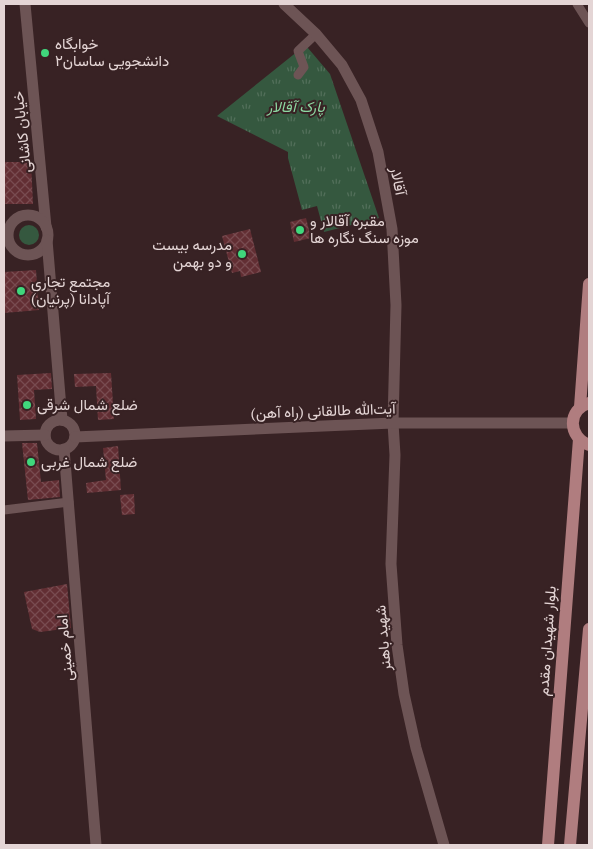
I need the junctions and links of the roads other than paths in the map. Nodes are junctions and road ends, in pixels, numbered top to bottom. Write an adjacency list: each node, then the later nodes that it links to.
1 (24, 4): 9 (street, خیابان کاشانی)
2 (284, 4): 6 (street, آقالار)
3 (577, 4): 4 (street)
4 (586, 11): 5 (street)
5 (589, 23)
6 (316, 34): 7 (street); 16 (street, آقالار)
7 (298, 75)
8 (8, 225): 9 (street); 12 (street)
9 (46, 227): 10 (street)
10 (47, 240): 12 (street); 15 (street)
11 (4, 250): 12 (street)
12 (20, 253)
13 (589, 284): 14 (main road)
14 (584, 405): 17 (main road)
15 (62, 420): 18 (street); 20 (street)
16 (393, 423): 17 (street, (راه آهن) آیت‌الله طالقانی); 20 (street, (راه آهن) آیت‌الله طالقانی); 27 (street, شهید باهنر)
17 (572, 423): 21 (main road)
18 (45, 435): 19 (street); 22 (street)
19 (4, 436)
20 (75, 437): 22 (street)
21 (584, 442): 28 (main road, بلوار شهیدان مقدم)
22 (64, 449): 23 (street, امام خمینی)
23 (68, 502): 24 (street); 26 (street, امام خمینی)
24 (4, 510)
25 (589, 629): 29 (main road)
26 (96, 845)
27 (444, 845)
28 (548, 845)
29 (570, 845)

